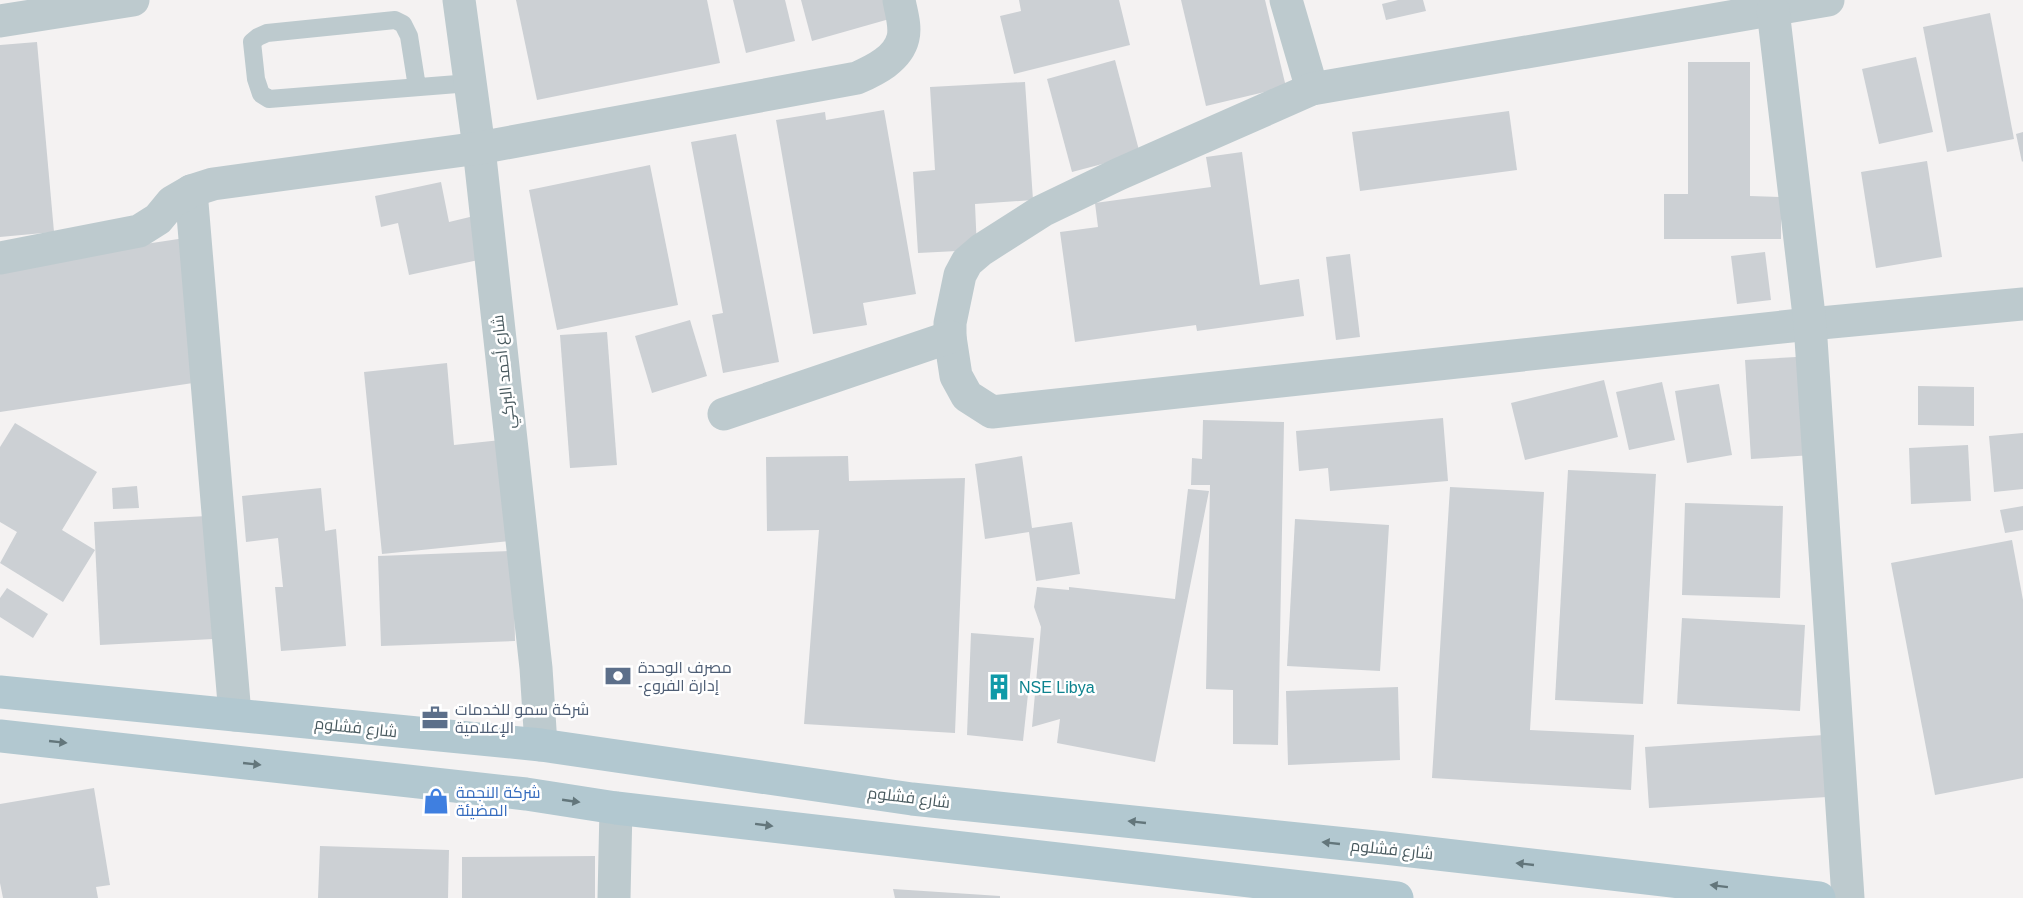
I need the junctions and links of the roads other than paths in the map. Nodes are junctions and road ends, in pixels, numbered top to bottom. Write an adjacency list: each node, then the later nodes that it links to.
1 (133, 0): 7 (street)
2 (459, 0): 8 (street, شارع أحمد البركي)
3 (899, 0): 11 (street)
4 (1286, 0): 10 (street)
5 (1828, 0): 6 (street)
6 (1773, 10): 10 (street); 15 (street)
7 (0, 21)
8 (470, 83): 9 (lane); 11 (street, شارع أحمد البركي)
9 (417, 87): 9 (lane)
10 (1312, 89): 16 (street)
11 (478, 148): 12 (street); 21 (street, شارع أحمد البركي)
12 (190, 191): 13 (street); 19 (street)
13 (0, 258)
14 (2023, 304): 15 (street)
15 (1810, 324): 16 (street); 26 (street)
16 (950, 337): 17 (street)
17 (724, 414)
18 (0, 692): 19 (main road, شارع فشلوم)
19 (235, 715): 21 (main road, شارع فشلوم)
20 (0, 736): 22 (main road, one-way to 22)
21 (541, 745): 25 (main road, شارع فشلوم, one-way to 21)
22 (616, 807): 23 (street); 24 (main road, one-way to 24)
23 (614, 898)
24 (1397, 898)
25 (1819, 898)
26 (1848, 898)

